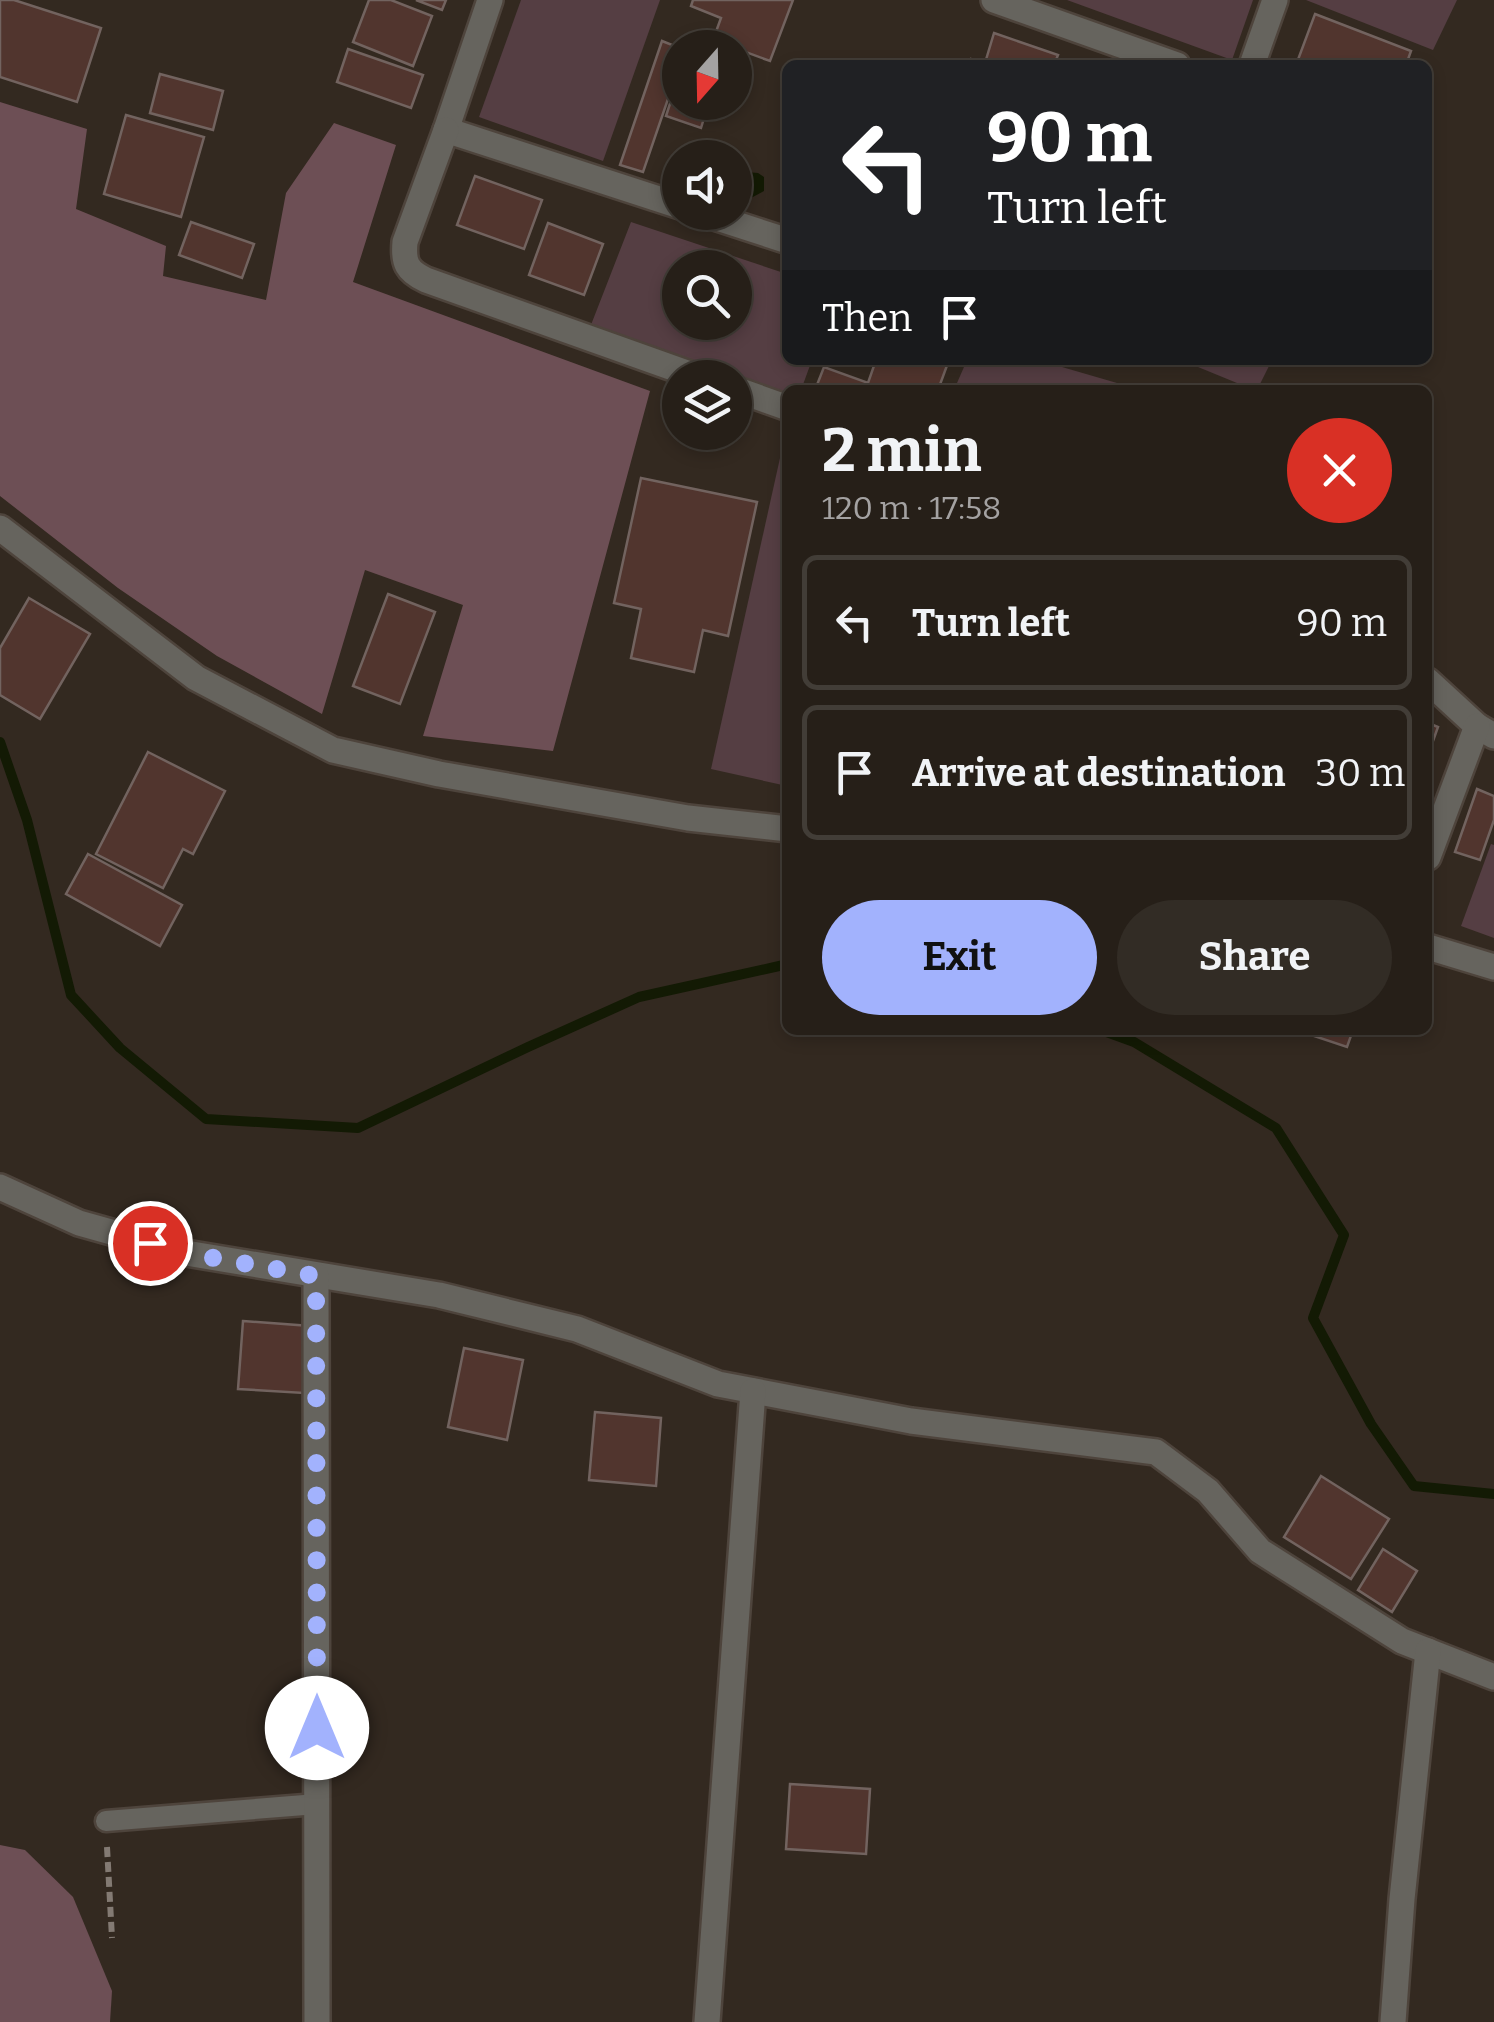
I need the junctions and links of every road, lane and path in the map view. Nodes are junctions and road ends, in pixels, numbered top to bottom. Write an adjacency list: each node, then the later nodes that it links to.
1 (490, 0): 6 (street)
2 (994, 0): 4 (street)
3 (1275, 0): 5 (street)
4 (1162, 60)
5 (1254, 60)
6 (446, 130): 7 (street); 10 (street)
7 (662, 200)
8 (752, 229): 9 (street)
9 (782, 239)
10 (662, 364)
11 (752, 396): 12 (street)
12 (782, 406)
13 (0, 528): 16 (street)
14 (1432, 684): 15 (street)
15 (1486, 731): 17 (street)
16 (782, 828)
17 (1432, 849)
18 (1432, 948): 19 (street)
19 (1494, 968)
20 (0, 1188): 21 (street)
21 (316, 1276): 22 (street); 25 (street)
22 (752, 1391): 23 (street); 29 (street)
23 (1428, 1652): 24 (street); 30 (street)
24 (1494, 1677)
25 (317, 1804): 26 (lane); 28 (street)
26 (106, 1821): 27 (path)
27 (112, 1938)
28 (317, 2022)
29 (707, 2022)
30 (1392, 2022)

